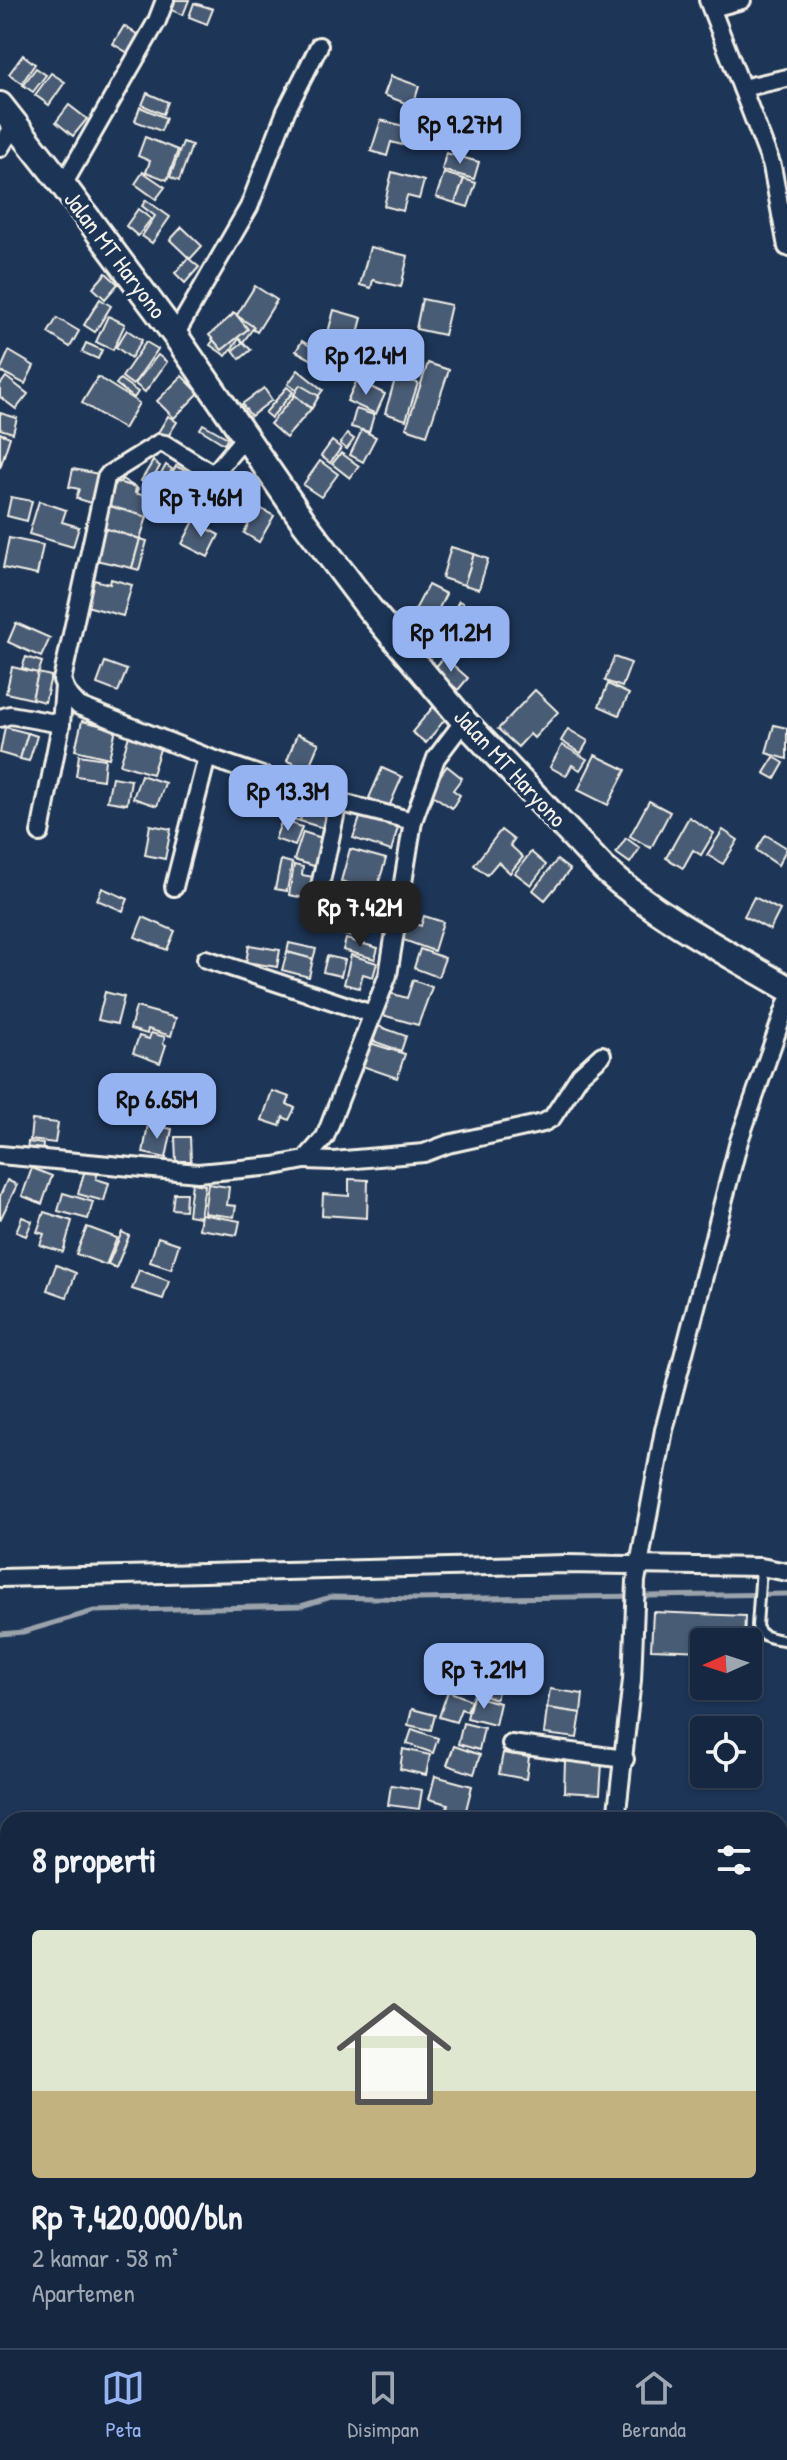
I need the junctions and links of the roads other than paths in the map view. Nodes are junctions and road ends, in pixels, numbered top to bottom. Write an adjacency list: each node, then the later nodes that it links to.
1 (165, 0): 10 (street)
2 (742, 0): 3 (street)
3 (710, 4): 6 (street)
4 (319, 46): 12 (street)
5 (787, 78): 6 (street)
6 (742, 88): 9 (street)
7 (7, 114): 8 (street); 10 (main road, Jalan MT Haryono)
8 (0, 148)
9 (780, 164): 11 (street)
10 (63, 185): 12 (main road, Jalan MT Haryono)
11 (787, 247)
12 (175, 335): 13 (main road, Jalan MT Haryono)
13 (245, 437): 14 (street); 16 (main road, Jalan MT Haryono)
14 (64, 686): 17 (street); 18 (street)
15 (0, 718): 17 (street)
16 (464, 721): 20 (street); 25 (main road, Jalan MT Haryono)
17 (61, 724): 21 (street)
18 (207, 757): 19 (street); 22 (street)
19 (338, 802): 20 (street); 23 (street)
20 (413, 821): 23 (street)
21 (40, 833)
22 (174, 887)
23 (396, 920): 27 (street)
24 (206, 959): 27 (street)
25 (787, 988)
26 (787, 1003): 33 (street)
27 (372, 1014): 30 (street)
28 (602, 1055): 30 (street)
29 (0, 1155): 30 (street)
30 (305, 1160)
31 (760, 1572): 32 (street); 33 (street); 35 (lane)
32 (787, 1572)
33 (637, 1573): 34 (street); 37 (street)
34 (0, 1578)
35 (787, 1641)
36 (511, 1744): 37 (street)
37 (625, 1759): 38 (street)
38 (620, 1812)

